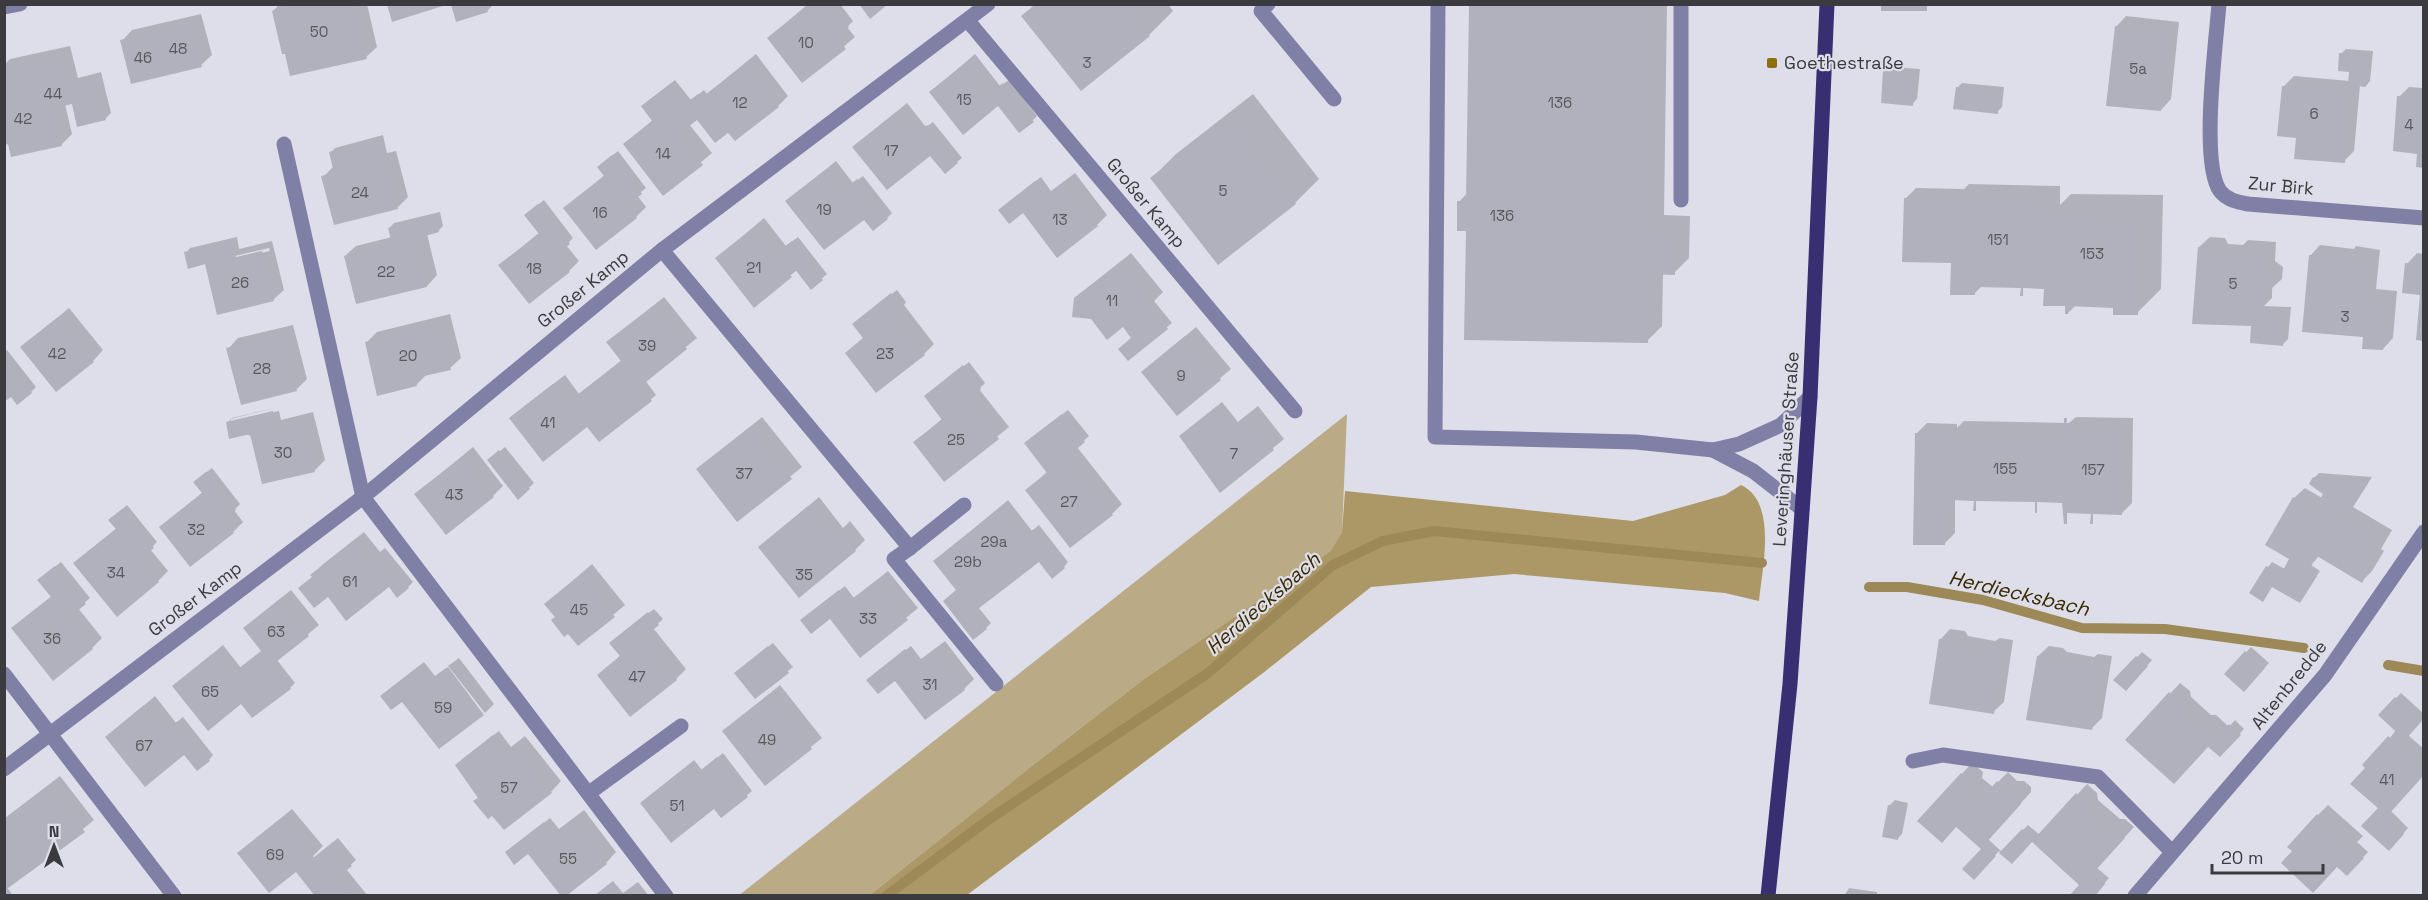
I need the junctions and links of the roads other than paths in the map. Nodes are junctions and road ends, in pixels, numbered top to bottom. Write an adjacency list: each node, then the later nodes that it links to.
1 (20, 4): 8 (street)
2 (988, 4): 9 (street, Großer Kamp)
3 (1269, 4): 10 (street)
4 (1438, 4): 17 (street)
5 (1681, 4): 12 (street)
6 (1827, 4): 15 (main road, Leveringhäuser Straße)
7 (2219, 4): 13 (street, Zur Birk)
8 (4, 7)
9 (968, 21): 14 (street, Großer Kamp); 16 (street, Großer Kamp)
10 (1334, 99)
11 (284, 144): 18 (street)
12 (1681, 200)
13 (2424, 218)
14 (662, 250): 18 (street, Großer Kamp); 22 (street)
15 (1810, 397): 17 (street); 20 (main road, Leveringhäuser Straße)
16 (1295, 411)
17 (1713, 450): 20 (street)
18 (363, 497): 26 (street, Großer Kamp); 29 (street)
19 (964, 505): 22 (street)
20 (1802, 509): 33 (main road, Leveringhäuser Straße)
21 (2424, 532): 30 (street, Altenbredde)
22 (910, 548): 24 (street)
23 (4, 674): 26 (street)
24 (996, 684)
25 (681, 726): 29 (street)
26 (50, 733): 28 (street, Großer Kamp); 31 (street)
27 (1913, 761): 30 (street)
28 (4, 769)
29 (589, 794): 32 (street)
30 (2172, 852): 34 (street, Altenbredde)
31 (174, 896)
32 (666, 896)
33 (1767, 896)
34 (2135, 896)

